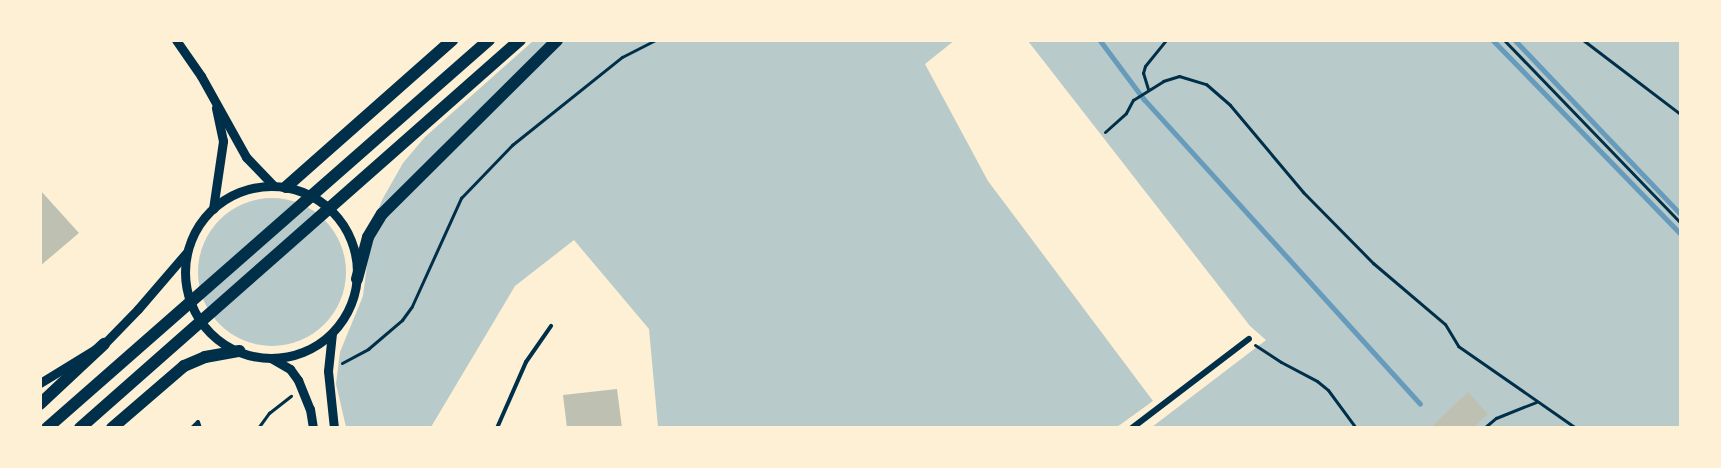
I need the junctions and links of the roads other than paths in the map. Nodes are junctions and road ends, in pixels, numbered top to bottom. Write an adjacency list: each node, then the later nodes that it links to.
1 (176, 40): 6 (street)
2 (453, 40): 7 (highway)
3 (489, 40): 19 (highway)
4 (520, 40): 20 (highway)
5 (557, 40): 10 (highway)
6 (213, 97): 7 (street); 8 (street)
7 (280, 186): 8 (street); 10 (street)
8 (213, 209): 9 (street)
9 (189, 250): 14 (street); 15 (street)
10 (357, 279): 12 (street)
11 (551, 326): 26 (lane)
12 (332, 333): 16 (street); 25 (street)
13 (1248, 339): 27 (street)
14 (104, 344): 17 (street); 18 (highway)
15 (239, 351): 16 (street); 21 (highway)
16 (271, 357): 24 (street)
17 (40, 383)
18 (40, 404)
19 (46, 428)
20 (80, 428)
21 (111, 428)
22 (192, 428): 23 (lane)
23 (200, 428)
24 (313, 428)
25 (334, 428)
26 (497, 428)
27 (1132, 428)

